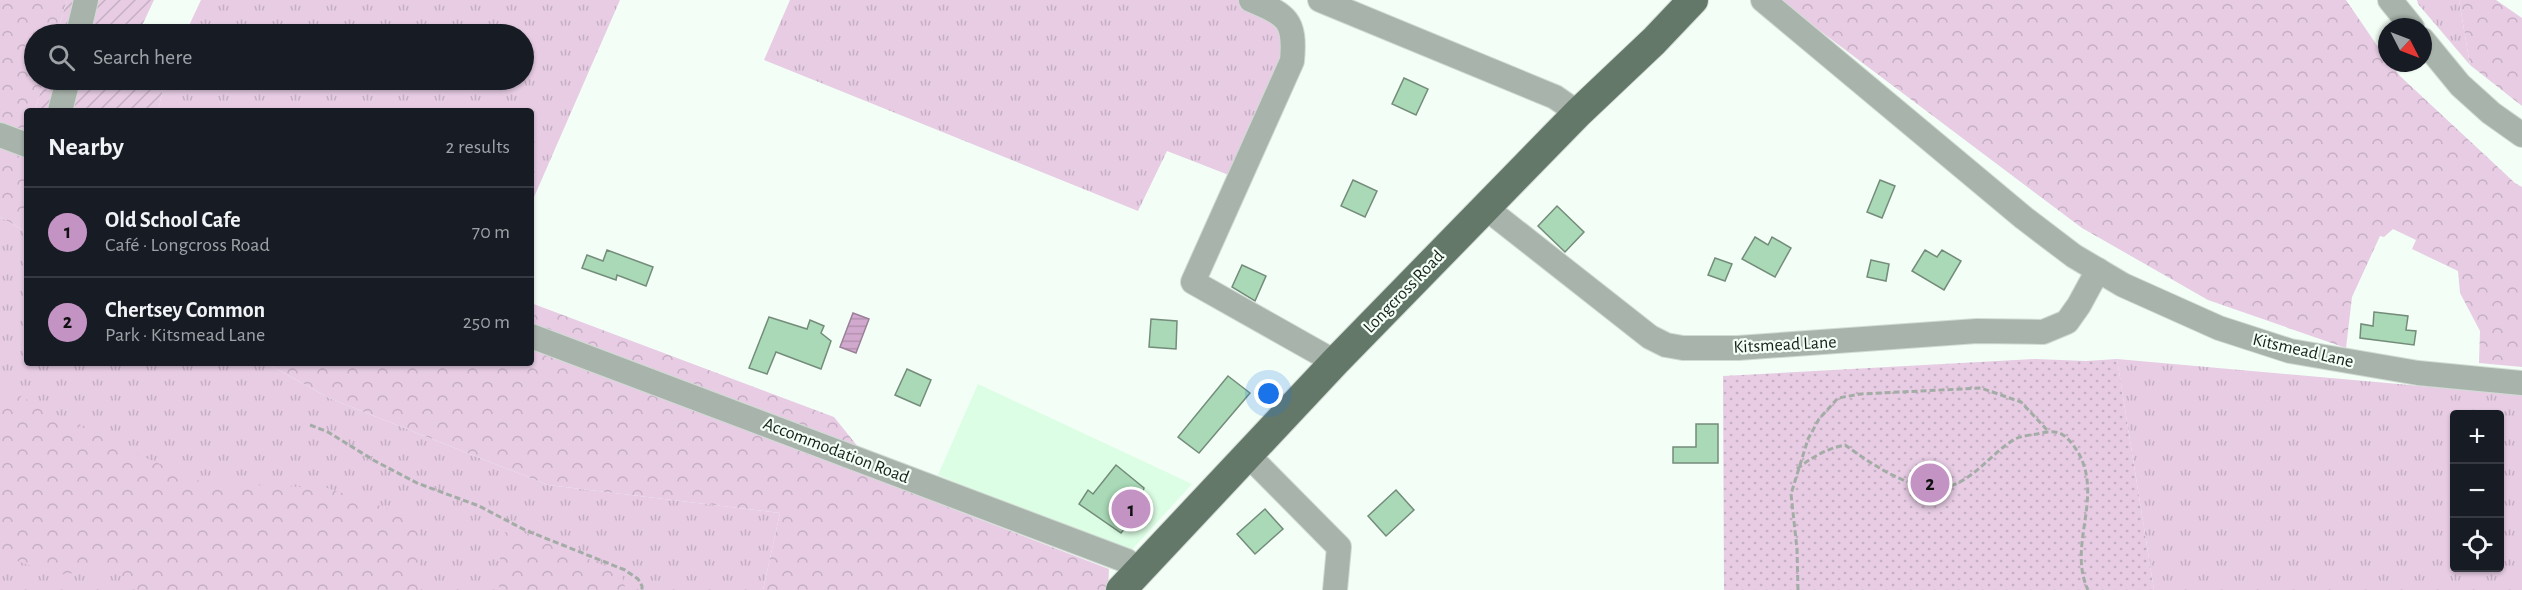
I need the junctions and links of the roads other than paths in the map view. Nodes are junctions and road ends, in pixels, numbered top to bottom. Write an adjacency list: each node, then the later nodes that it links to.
1 (86, 0): 8 (street)
2 (1251, 0): 19 (street)
3 (1320, 0): 12 (street)
4 (1693, 0): 12 (main road, Longcross Road)
5 (1763, 0): 17 (street, Kitsmead Lane)
6 (2390, 0): 7 (street)
7 (2405, 18)
8 (80, 24)
9 (2432, 51): 14 (street)
10 (65, 90): 11 (street)
11 (61, 108)
12 (1578, 113): 16 (main road, Longcross Road)
13 (0, 135): 15 (street)
14 (2522, 135)
15 (24, 144)
16 (1486, 208): 17 (street, Kitsmead Lane); 19 (main road, Longcross Road)
17 (2098, 270): 20 (street, Kitsmead Lane)
18 (534, 337): 22 (street, Accommodation Road)
19 (1335, 363): 21 (main road, Longcross Road)
20 (2522, 383)
21 (1249, 456): 22 (main road, Longcross Road); 23 (street)
22 (1130, 580)
23 (1335, 590)

